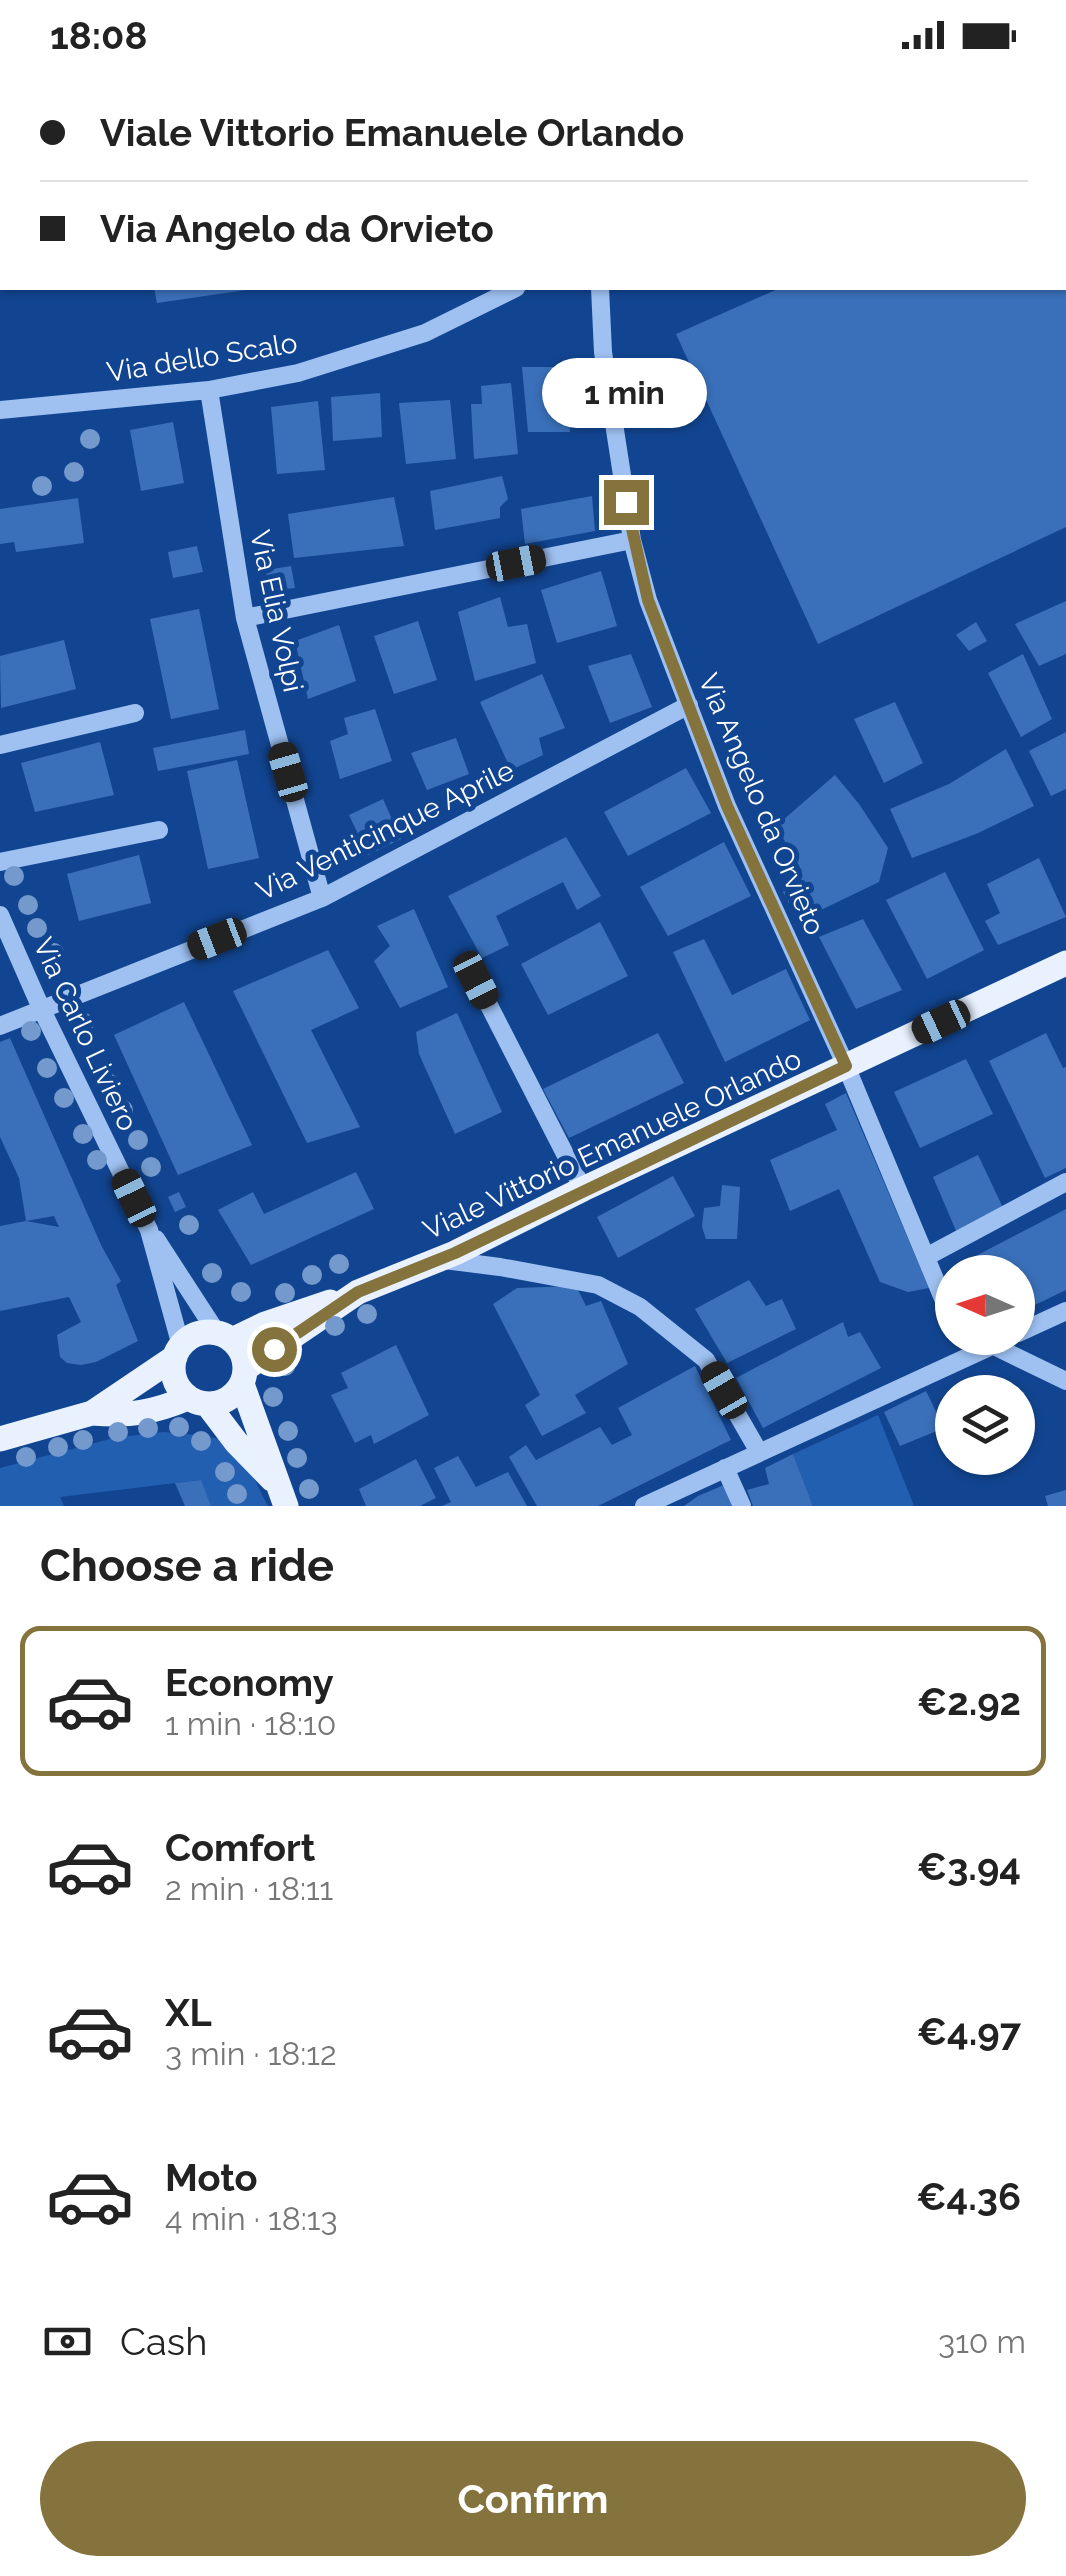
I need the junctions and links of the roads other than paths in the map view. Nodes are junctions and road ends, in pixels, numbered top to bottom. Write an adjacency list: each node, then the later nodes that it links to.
1 (512, 290): 3 (street, Via dello Scalo)
2 (600, 290): 5 (street, Via Angelo da Orvieto)
3 (209, 390): 4 (street, Via dello Scalo); 6 (street, Via Elia Volpi)
4 (0, 410)
5 (632, 540): 6 (street); 7 (street, Via Angelo da Orvieto)
6 (245, 618): 12 (street, Via Elia Volpi)
7 (689, 706): 12 (street, Via Venticinque Aprile); 18 (street, Via Angelo da Orvieto)
8 (135, 712): 9 (street)
9 (0, 745)
10 (159, 830): 11 (street)
11 (0, 862)
12 (322, 898): 16 (street, Via Venticinque Aprile)
13 (0, 914): 16 (street, Via Carlo Liviero)
14 (1066, 963): 18 (main road, Viale Vittorio Emanuele Orlando)
15 (476, 980): 20 (street)
16 (41, 1008): 17 (street, Via Venticinque Aprile); 21 (street, Via Carlo Liviero)
17 (0, 1026)
18 (846, 1066): 20 (main road, Viale Vittorio Emanuele Orlando); 22 (street, Via Angelo da Orvieto)
19 (1066, 1182): 22 (street)
20 (583, 1189): 23 (main road, Viale Vittorio Emanuele Orlando)
21 (149, 1230): 28 (street); 29 (street, Via Carlo Liviero)
22 (926, 1257): 24 (street, Via Angelo da Orvieto)
23 (440, 1260): 25 (main road, Viale Vittorio Emanuele Orlando); 37 (street)
24 (935, 1279)
25 (358, 1292): 28 (main road); 32 (main road, Viale Vittorio Emanuele Orlando)
26 (1066, 1311): 27 (street)
27 (1035, 1326)
28 (224, 1336): 29 (main road); 32 (main road)
29 (178, 1352): 34 (main road); 35 (main road)
30 (1024, 1355): 33 (street)
31 (968, 1356): 37 (street)
32 (244, 1376): 34 (main road); 39 (main road)
33 (1066, 1381)
34 (198, 1402): 35 (main road); 39 (main road)
35 (92, 1413): 36 (main road)
36 (0, 1438)
37 (759, 1452): 38 (street)
38 (726, 1468): 40 (street); 41 (street)
39 (281, 1494)
40 (644, 1506)
41 (742, 1506)

